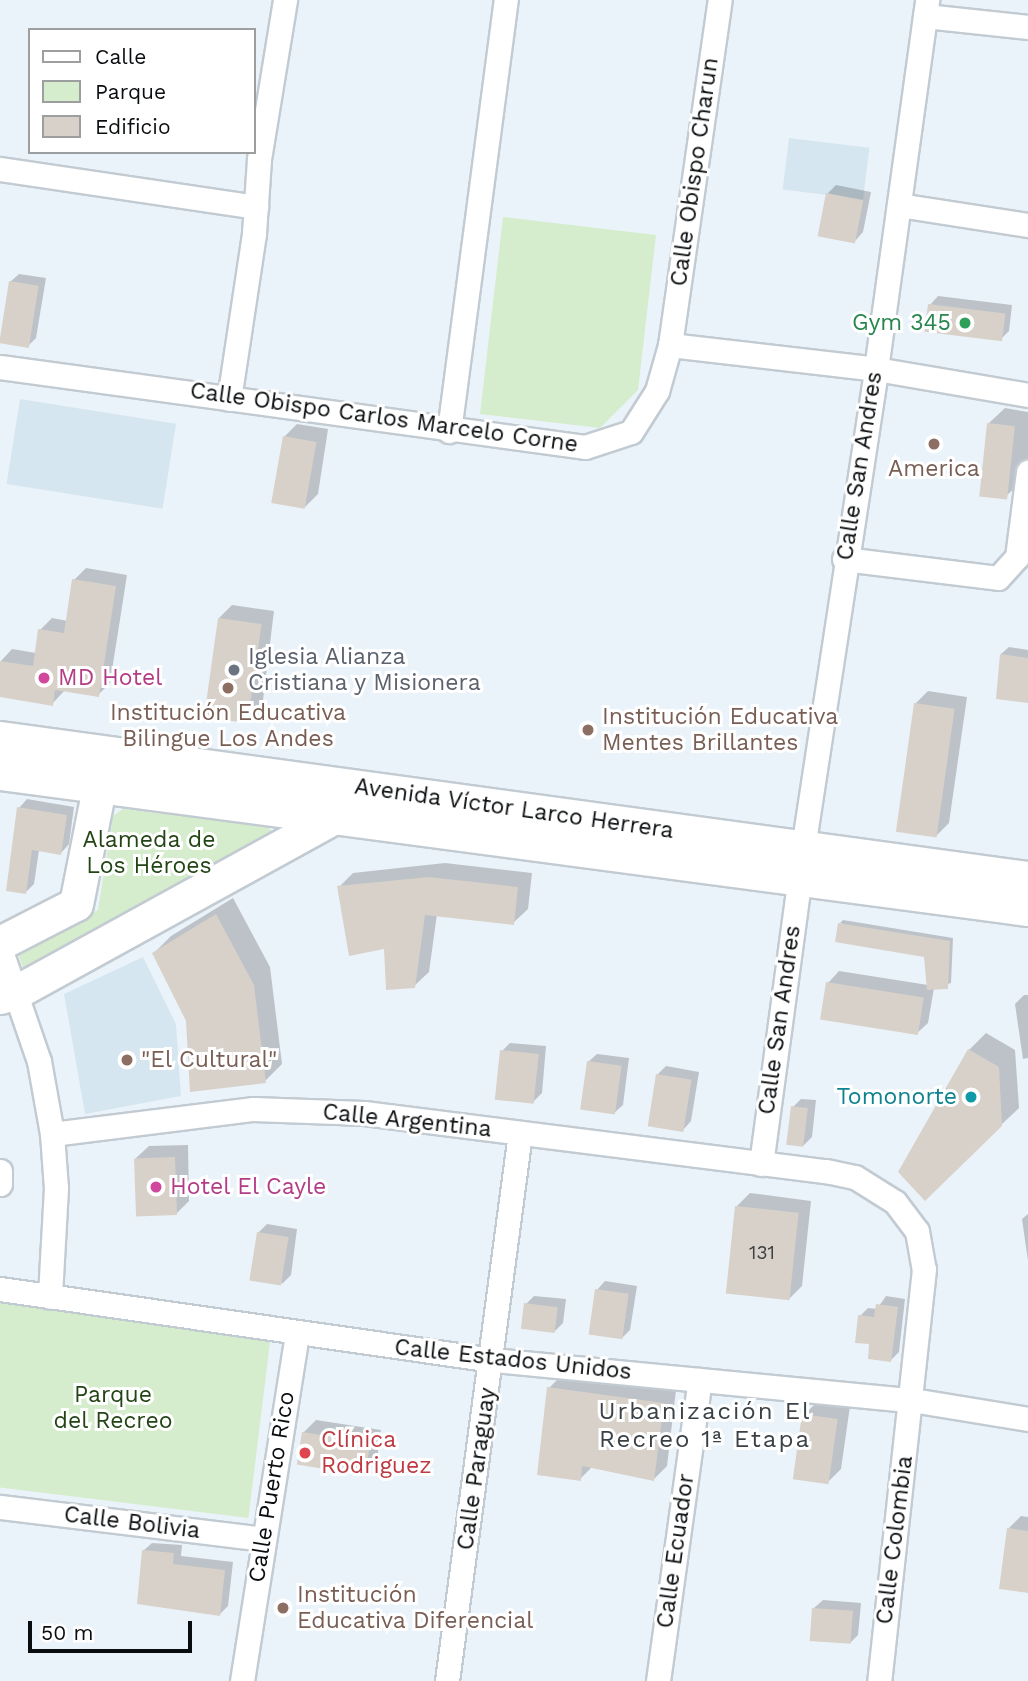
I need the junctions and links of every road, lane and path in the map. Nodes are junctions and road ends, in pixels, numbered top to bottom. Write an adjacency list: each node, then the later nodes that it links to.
1 (280, 0): 2 (street)
2 (285, 0): 9 (street)
3 (506, 0): 16 (street)
4 (720, 0): 11 (street, Calle Obispo Charun)
5 (926, 8): 6 (street); 8 (street, Calle San Andres)
6 (1028, 27)
7 (0, 169): 9 (street)
8 (899, 205): 10 (street); 13 (street, Calle San Andres)
9 (256, 207): 15 (street)
10 (1028, 225)
11 (670, 345): 13 (street); 16 (street, Calle Obispo Carlos Marcelo Corne)
12 (0, 367): 15 (street, Calle Obispo Carlos Marcelo Corne)
13 (876, 369): 14 (street); 18 (street, Calle San Andres)
14 (1028, 395)
15 (229, 399): 16 (street, Calle Obispo Carlos Marcelo Corne)
16 (449, 431)
17 (1028, 471): 18 (street)
18 (845, 559): 23 (street, Calle San Andres)
19 (0, 740): 21 (main road, Avenida Víctor Larco Herrera)
20 (0, 771): 21 (main road, Avenida Víctor Larco Herrera)
21 (102, 771): 22 (main road, Avenida Víctor Larco Herrera); 23 (main road, Avenida Víctor Larco Herrera); 26 (street)
22 (338, 815): 23 (main road, Avenida Víctor Larco Herrera); 27 (street)
23 (802, 862): 24 (main road, Avenida Víctor Larco Herrera); 25 (main road, Avenida Víctor Larco Herrera); 30 (street, Calle San Andres)
24 (1028, 880)
25 (1028, 907)
26 (0, 946): 27 (street)
27 (9, 994): 29 (street)
28 (520, 1133): 29 (street, Calle Argentina); 30 (street, Calle Argentina); 36 (street, Calle Paraguay)
29 (52, 1134): 34 (street)
30 (761, 1164): 38 (street, Calle Argentina)
31 (0, 1171): 32 (street)
32 (0, 1184)
33 (0, 1289): 34 (street, Calle Estados Unidos)
34 (50, 1297): 35 (street, Calle Estados Unidos)
35 (297, 1335): 36 (street, Calle Estados Unidos); 41 (street, Calle Puerto Rico)
36 (493, 1360): 37 (street, Calle Estados Unidos); 43 (street, Calle Paraguay)
37 (700, 1380): 38 (street, Calle Estados Unidos); 44 (street, Calle Ecuador)
38 (912, 1400): 39 (street, Calle Estados Unidos); 45 (street, Calle Colombia)
39 (1028, 1419)
40 (0, 1507): 41 (street, Calle Bolivia)
41 (263, 1539): 42 (street, Calle Puerto Rico)
42 (242, 1681)
43 (447, 1681)
44 (658, 1681)
45 (879, 1681)

